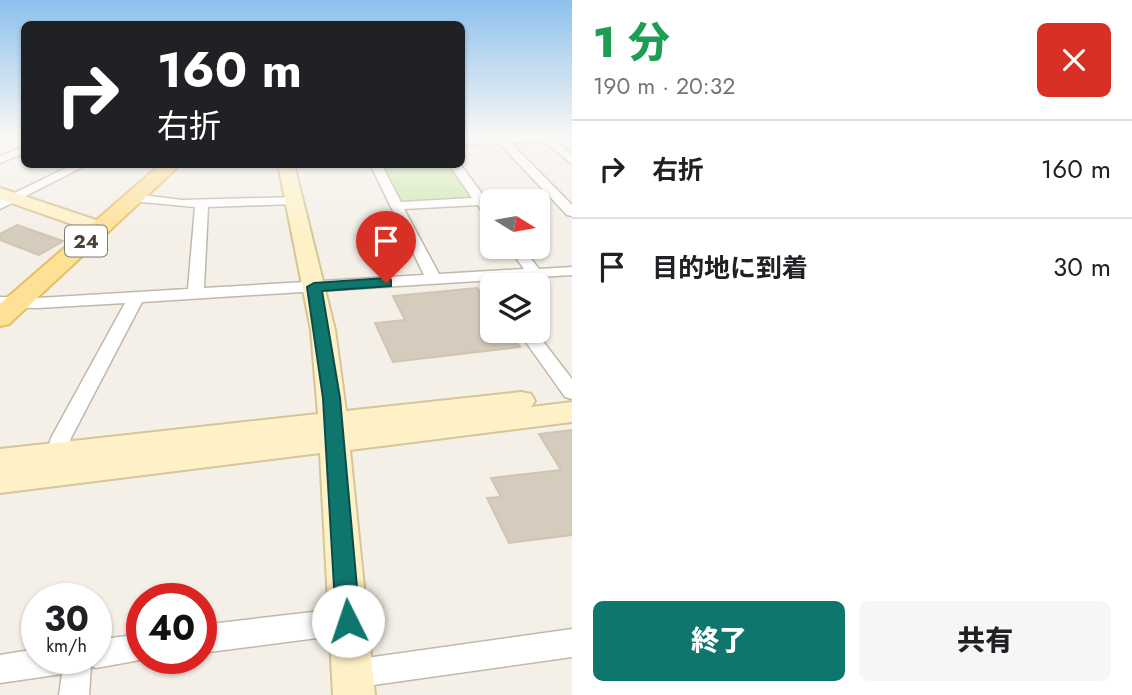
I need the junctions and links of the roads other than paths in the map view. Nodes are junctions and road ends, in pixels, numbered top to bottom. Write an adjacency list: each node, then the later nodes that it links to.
1 (74, 168): 8 (street)
2 (167, 168): 7 (main road, 24)
3 (287, 168): 10 (street)
4 (377, 168): 14 (street)
5 (457, 168): 11 (street)
6 (532, 168): 9 (street)
7 (135, 198): 13 (street); 16 (main road, 24)
8 (5, 199): 16 (street)
9 (565, 199): 15 (street)
10 (294, 200): 13 (street); 21 (street)
11 (480, 200)
12 (480, 201): 14 (street)
13 (202, 203): 22 (street)
14 (396, 206): 19 (street)
15 (572, 212)
16 (101, 228): 24 (main road, 24)
17 (572, 271): 18 (street)
18 (547, 273)
19 (434, 280): 20 (street); 21 (street)
20 (480, 281)
21 (314, 287): 22 (street); 28 (street)
22 (197, 293): 23 (street)
23 (136, 297): 24 (street); 29 (street)
24 (5, 308)
25 (535, 343): 26 (street)
26 (572, 394): 28 (street)
27 (572, 412): 28 (street)
28 (334, 432): 29 (street); 31 (street); 32 (street)
29 (58, 453): 30 (street)
30 (0, 460)
31 (0, 481)
32 (348, 621): 33 (street); 38 (street)
33 (217, 637)
34 (572, 643): 38 (street)
35 (21, 666): 36 (street)
36 (0, 670)
37 (76, 674): 39 (street)
38 (353, 685)
39 (74, 695)

